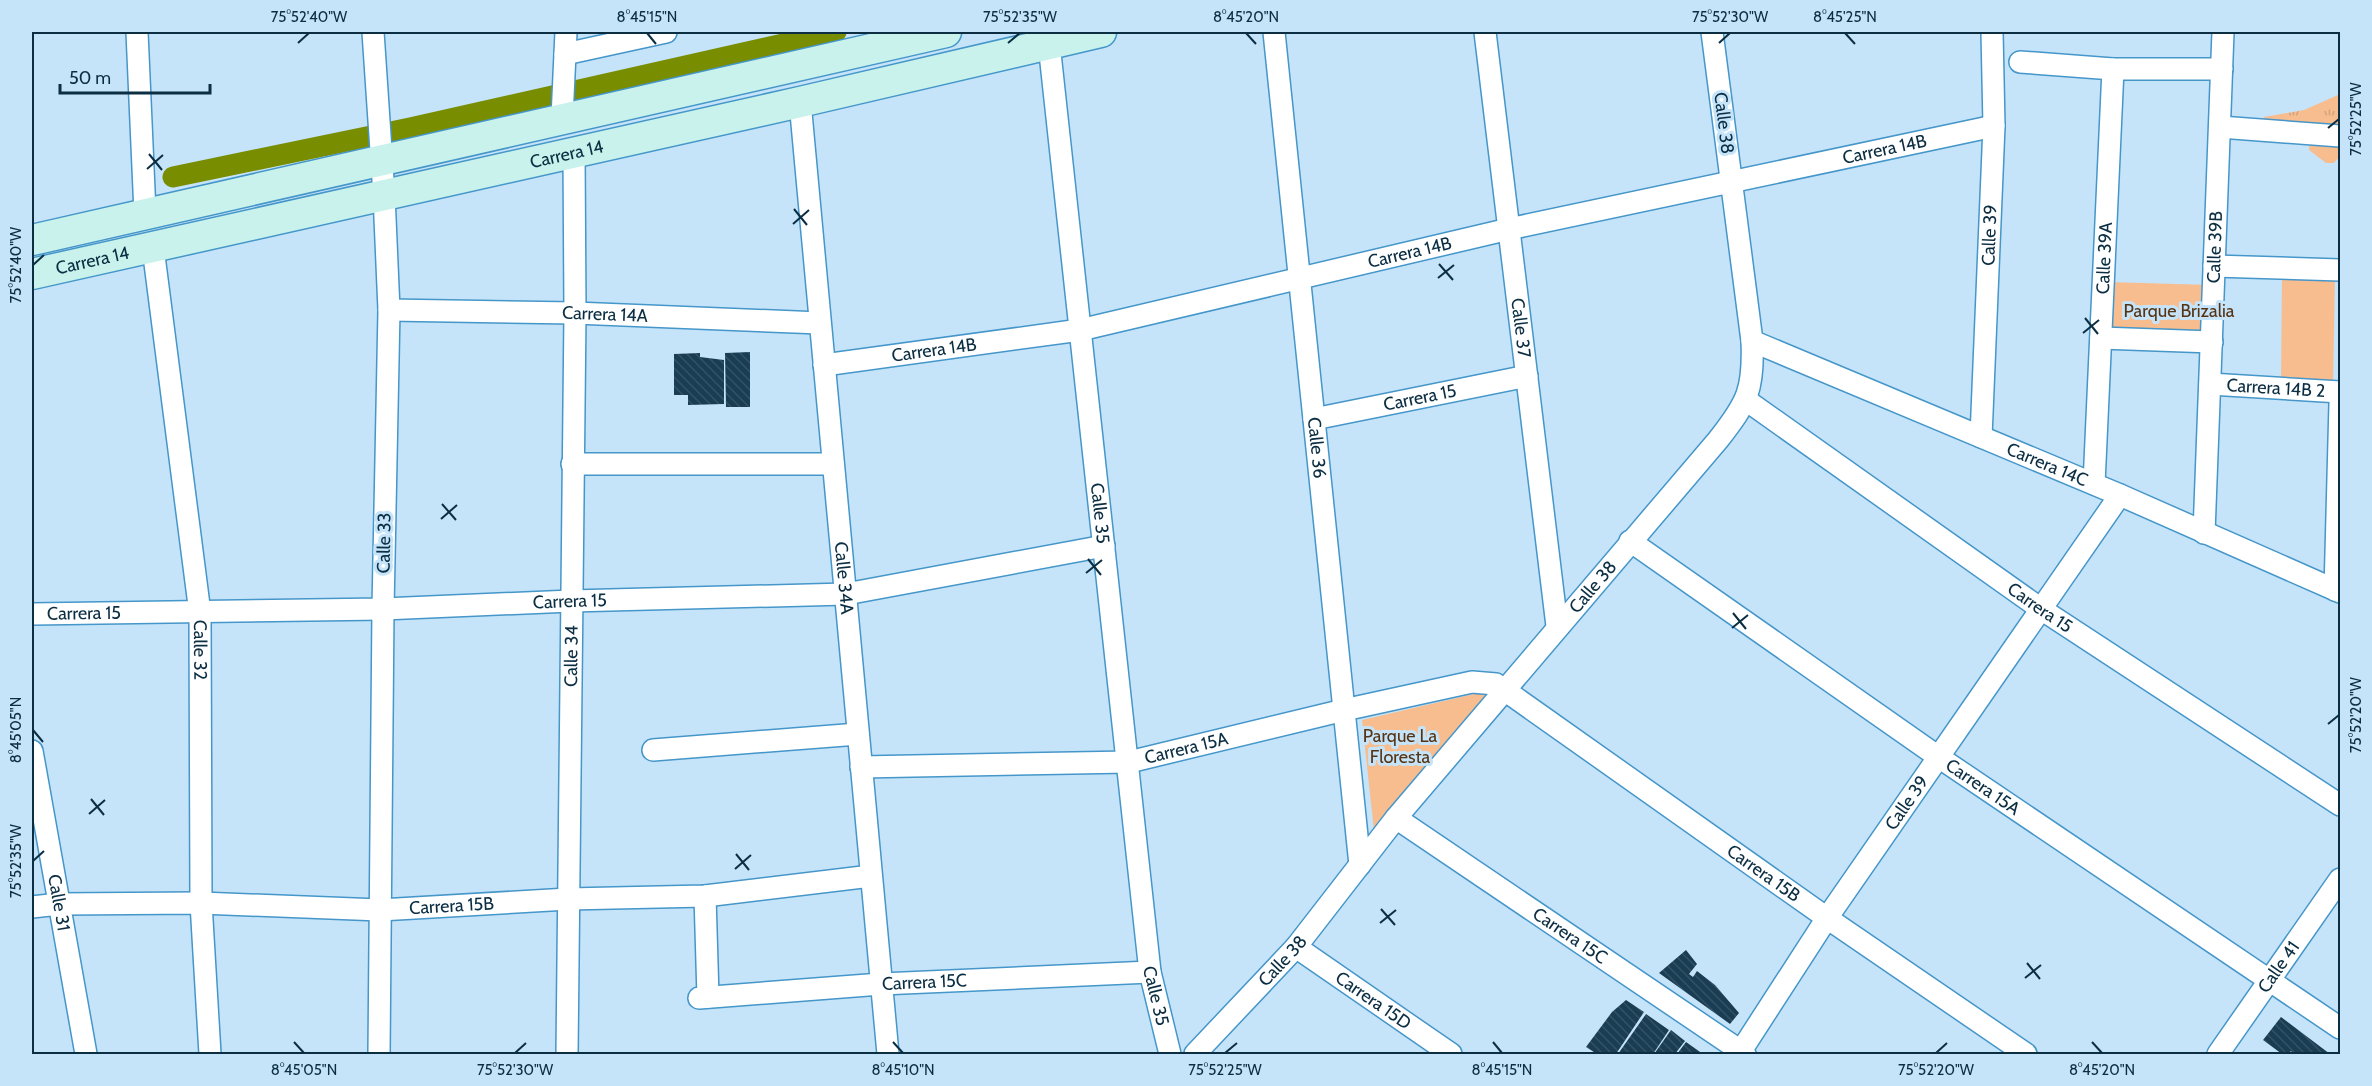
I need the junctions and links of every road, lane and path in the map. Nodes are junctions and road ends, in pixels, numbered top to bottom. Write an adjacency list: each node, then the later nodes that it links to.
1 (137, 32): 27 (street)
2 (373, 32): 23 (street, Calle 33)
3 (566, 32): 14 (street)
4 (666, 32): 14 (street)
5 (946, 32): 12 (main road, Carrera 14)
6 (1101, 32): 13 (main road, Carrera 14)
7 (1274, 32): 36 (street, Calle 36)
8 (1485, 32): 29 (street, Calle 37)
9 (1712, 32): 25 (street, Calle 38)
10 (1992, 32): 20 (street, Calle 39)
11 (2223, 32): 17 (street, Calle 39B)
12 (902, 37): 19 (main road, Carrera 14)
13 (1049, 44): 18 (main road, Carrera 14); 40 (street, Calle 35)
14 (565, 61): 19 (street)
15 (2020, 62): 16 (street)
16 (2113, 69): 17 (street); 41 (street, Calle 39A)
17 (2222, 69): 21 (street, Calle 39B)
18 (800, 102): 24 (main road, Carrera 14); 39 (street, Calle 34A)
19 (563, 109): 23 (main road, Carrera 14)
20 (1994, 126): 25 (street, Carrera 14B); 51 (street, Calle 39)
21 (2220, 127): 22 (street); 33 (street, Calle 39B)
22 (2340, 136)
23 (382, 150): 26 (street, Calle 33); 27 (main road, Carrera 14)
24 (574, 152): 26 (main road, Carrera 14); 38 (street, Calle 34)
25 (1731, 180): 29 (street, Carrera 14B); 42 (street, Calle 38)
26 (384, 195): 32 (main road, Carrera 14); 37 (street, Calle 33)
27 (145, 213): 28 (main road, Carrera 14)
28 (76, 228): 30 (main road); 31 (main road, Carrera 14)
29 (1509, 229): 36 (street, Carrera 14B); 45 (street, Calle 37)
30 (32, 234)
31 (32, 240)
32 (153, 248): 35 (main road, Carrera 14); 64 (street, Calle 32)
33 (2214, 266): 34 (street); 43 (street, Calle 39B)
34 (2340, 270)
35 (39, 274)
36 (1300, 278): 40 (street, Carrera 14B); 50 (street, Calle 36)
37 (389, 310): 38 (street, Carrera 14A); 62 (street, Calle 33)
38 (575, 313): 39 (street, Carrera 14A); 52 (street, Calle 34)
39 (820, 323): 44 (street, Calle 34A)
40 (1080, 330): 44 (street, Carrera 14B); 58 (street, Calle 35)
41 (2101, 338): 43 (street); 54 (street, Calle 39A)
42 (1752, 341): 48 (street, Calle 38); 51 (street, Carrera 14C)
43 (2212, 342): 46 (street, Calle 39B)
44 (824, 365): 53 (street, Calle 34A)
45 (1527, 376): 50 (street, Carrera 15); 66 (street, Calle 37)
46 (2210, 384): 47 (street, Carrera 14B 2); 56 (street, Calle 39B)
47 (2340, 392)
48 (1746, 400): 57 (street, Calle 38); 63 (street, Carrera 15)
49 (2340, 403): 59 (street)
50 (1314, 419): 68 (street, Calle 36)
51 (1981, 437): 54 (street, Carrera 14C)
52 (572, 464): 53 (street); 61 (street, Calle 34)
53 (833, 464): 60 (street, Calle 34A)
54 (2094, 484): 55 (street, Carrera 14C)
55 (2120, 495): 56 (street, Carrera 14C); 63 (street, Calle 39)
56 (2204, 533): 59 (street, Carrera 14C)
57 (1630, 541): 66 (street, Calle 38); 72 (street, Carrera 15A)
58 (1104, 546): 60 (street, Carrera 15); 73 (street, Calle 35)
59 (2338, 591)
60 (846, 594): 61 (street, Carrera 15); 69 (street, Calle 34A)
61 (571, 601): 62 (street, Carrera 15); 81 (street, Calle 34)
62 (383, 609): 64 (street, Carrera 15); 85 (street, Calle 33)
63 (2042, 609): 72 (street, Calle 39); 75 (street, Carrera 15)
64 (200, 613): 65 (street, Carrera 15); 82 (street, Calle 32)
65 (32, 614)
66 (1557, 626): 67 (street, Calle 38)
67 (1505, 688): 68 (street, Carrera 15A); 76 (street, Calle 38); 86 (street, Carrera 15B)
68 (1344, 710): 73 (street, Carrera 15A); 77 (street, Calle 36)
69 (858, 734): 70 (street); 74 (street, Calle 34A)
70 (652, 750)
71 (32, 751): 83 (street, Calle 31)
72 (1940, 758): 86 (street, Calle 39); 89 (street, Carrera 15A)
73 (1129, 762): 74 (street, Carrera 15A); 88 (street, Calle 35)
74 (861, 767): 78 (street, Calle 34A)
75 (2340, 805)
76 (1396, 818): 77 (street, Calle 38); 100 (street, Carrera 15C)
77 (1360, 865): 87 (street, Calle 38)
78 (871, 876): 80 (street, Carrera 15B); 90 (street, Calle 34A)
79 (2340, 879): 89 (street, Calle 41)
80 (705, 896): 81 (street, Carrera 15B); 90 (street, Carrera 15C)
81 (568, 899): 85 (street, Carrera 15B); 95 (street, Calle 34)
82 (201, 903): 83 (street, Carrera 15B); 85 (street, Carrera 15B); 93 (street, Calle 32)
83 (59, 904): 84 (street, Carrera 15B); 92 (street, Calle 31)
84 (32, 907)
85 (380, 910): 94 (street, Calle 33)
86 (1827, 918): 100 (street, Calle 39); 101 (street, Carrera 15B)
87 (1296, 947): 98 (street, Calle 38); 99 (street, Carrera 15D)
88 (1150, 972): 90 (street, Carrera 15C); 97 (street, Calle 35)
89 (2270, 980): 91 (street, Carrera 15A); 102 (street, Calle 41)
90 (881, 984): 96 (street, Calle 34A)
91 (2340, 1028)
92 (86, 1054)
93 (210, 1054)
94 (380, 1054)
95 (567, 1054)
96 (888, 1054)
97 (1170, 1054)
98 (1195, 1054)
99 (1451, 1054)
100 (1742, 1054)
101 (2026, 1054)
102 (2218, 1054)

